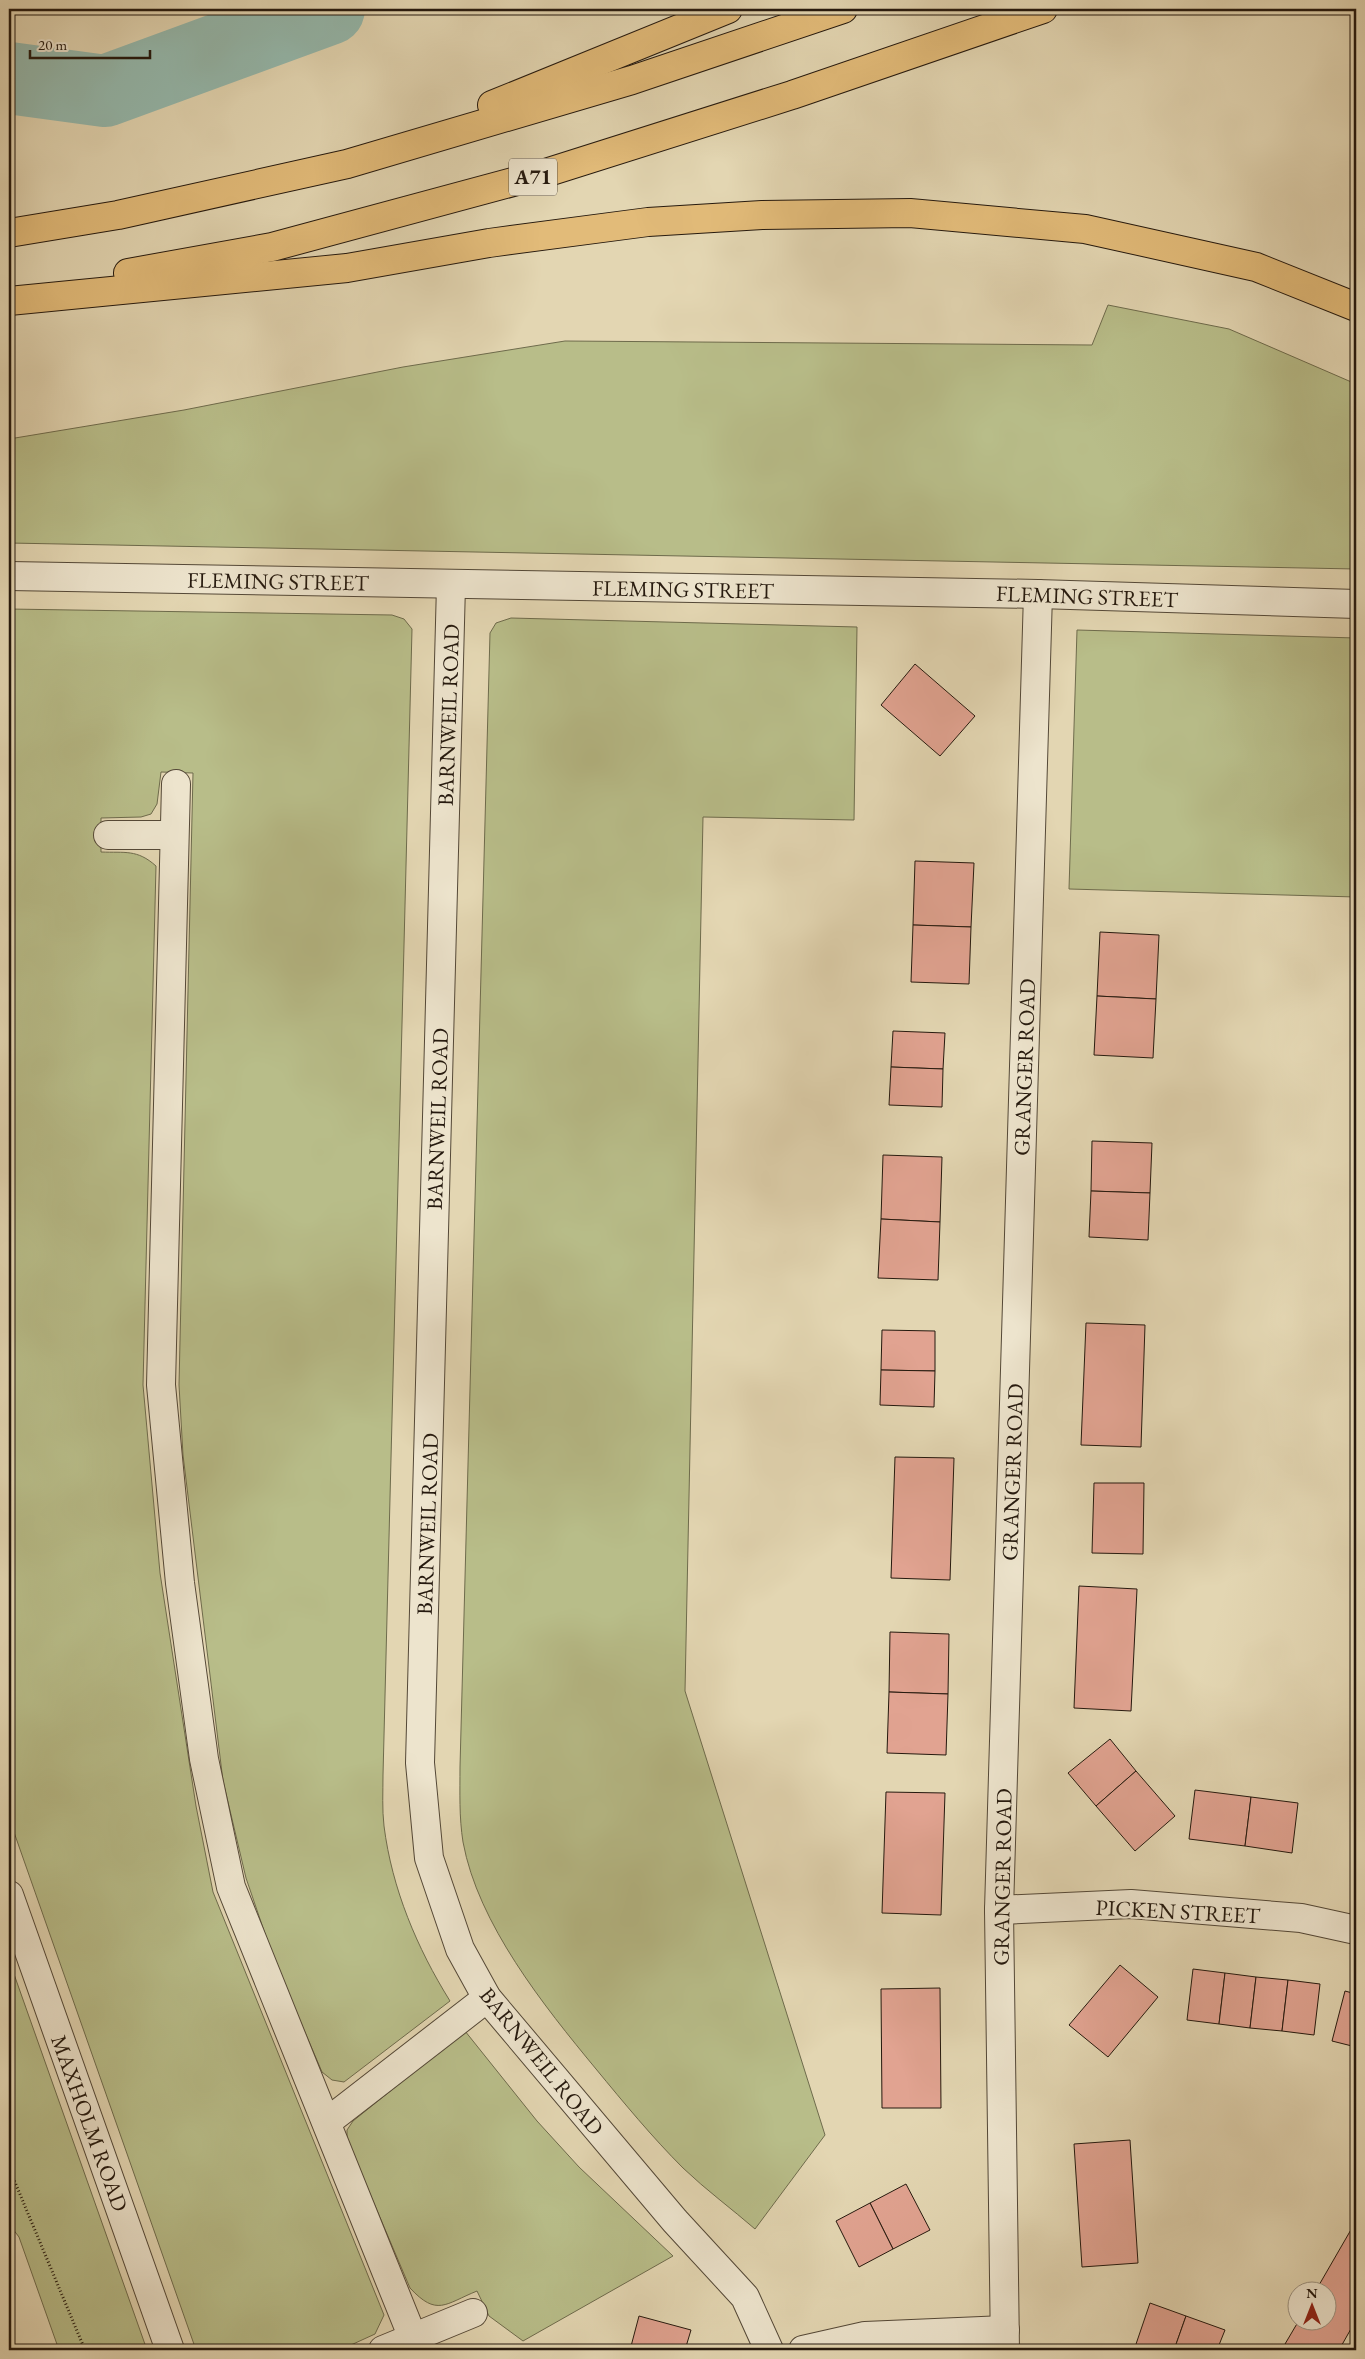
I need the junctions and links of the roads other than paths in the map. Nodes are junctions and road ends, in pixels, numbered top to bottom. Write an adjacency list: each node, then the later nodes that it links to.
1 (728, 9): 4 (main road)
2 (843, 9): 4 (main road)
3 (1043, 9): 6 (main road, A71)
4 (347, 164): 5 (main road)
5 (9, 233)
6 (9, 294)
7 (9, 301): 8 (main road)
8 (1356, 307)
9 (9, 576): 10 (street, FLEMING STREET)
10 (451, 585): 11 (street, FLEMING STREET); 19 (street, BARNWEIL ROAD)
11 (1038, 594): 12 (street, FLEMING STREET); 17 (street, GRANGER ROAD)
12 (1356, 604)
13 (176, 784): 15 (street)
14 (108, 835): 15 (street)
15 (174, 835): 20 (street)
16 (9, 1895): 24 (street, MAXHOLM ROAD)
17 (999, 1910): 18 (street, PICKEN STREET); 23 (street, GRANGER ROAD)
18 (1356, 1930)
19 (487, 1998): 20 (street); 26 (street, BARNWEIL ROAD)
20 (327, 2122): 22 (street)
21 (473, 2313): 22 (street)
22 (413, 2338): 25 (street)
23 (1005, 2340): 27 (street)
24 (170, 2350)
25 (383, 2350)
26 (769, 2350)
27 (803, 2350)

